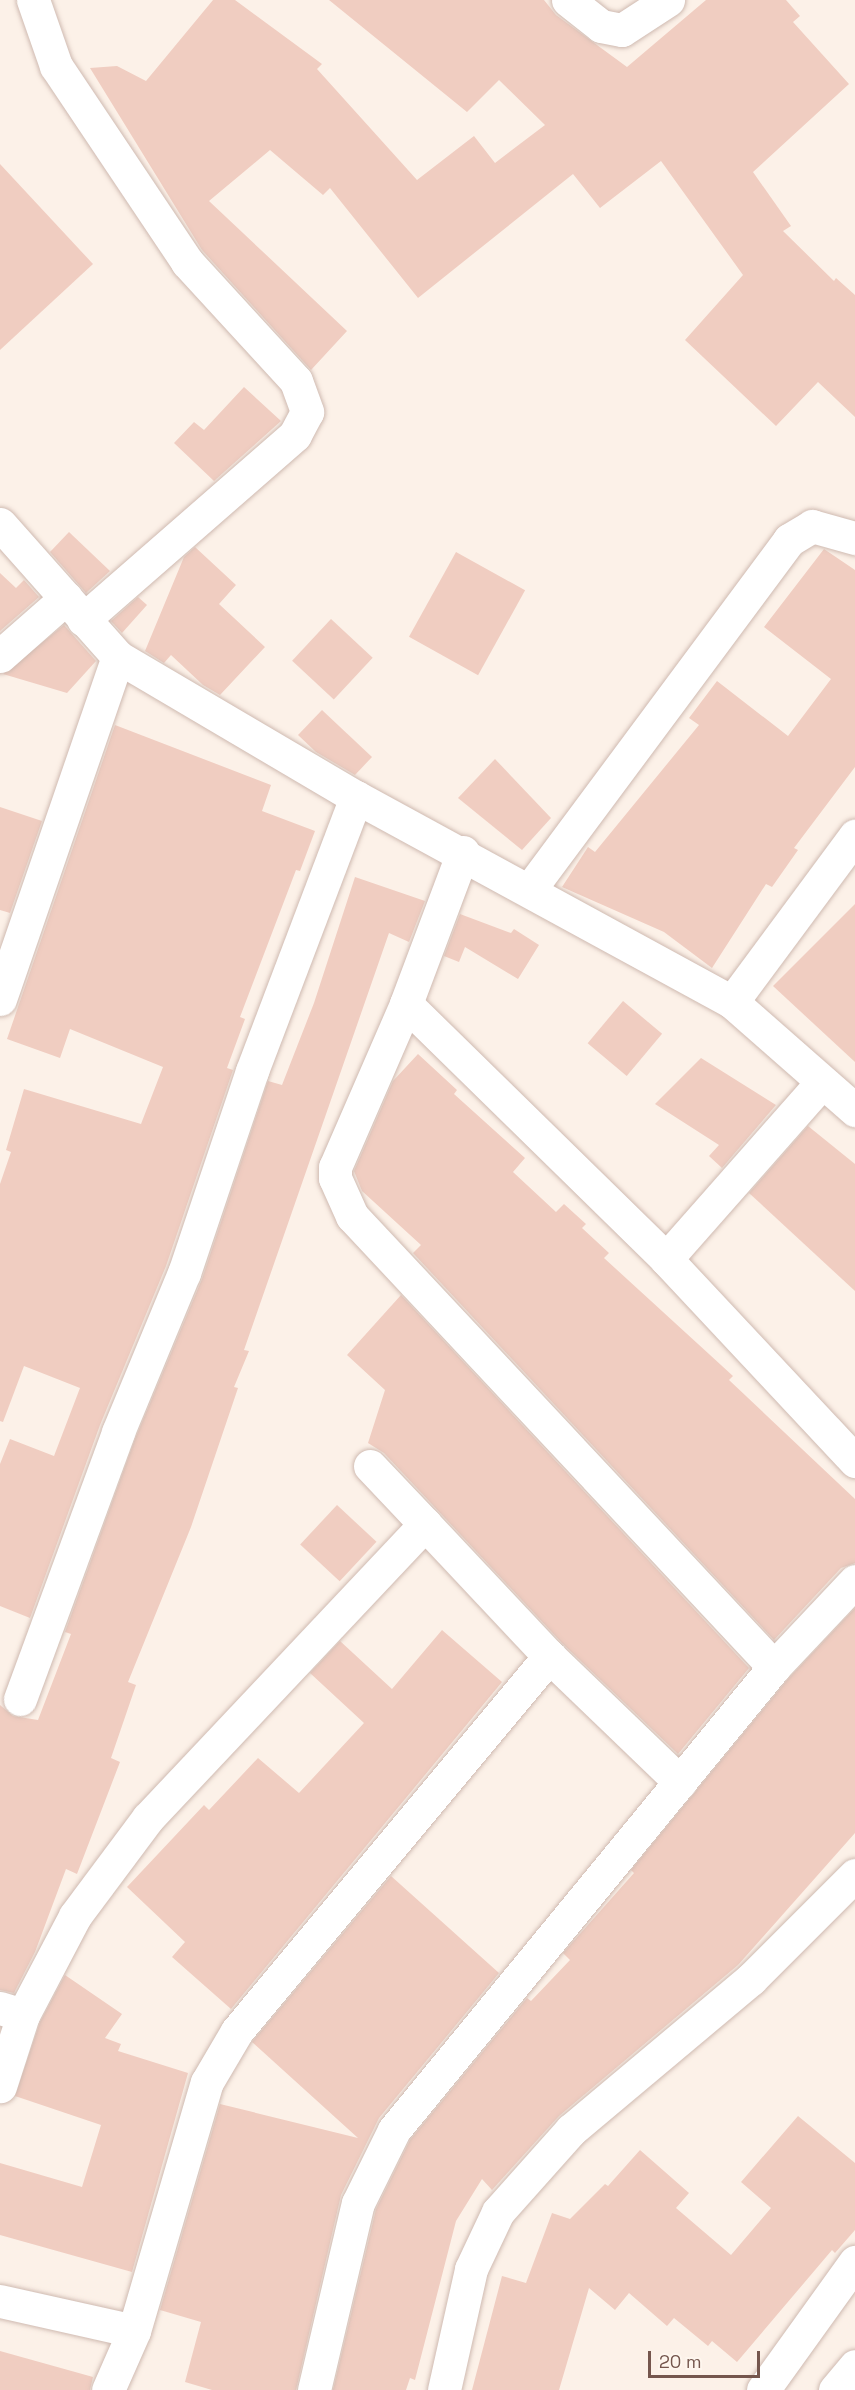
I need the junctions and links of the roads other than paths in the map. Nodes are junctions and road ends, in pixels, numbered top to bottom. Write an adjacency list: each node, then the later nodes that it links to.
1 (33, 0): 6 (street)
2 (568, 0): 3 (street)
3 (668, 0)
4 (0, 524): 6 (street)
5 (855, 538): 12 (street)
6 (74, 609): 7 (street); 8 (street)
7 (0, 656)
8 (118, 657): 9 (street); 13 (street)
9 (356, 797): 11 (street); 25 (street)
10 (855, 836): 14 (street)
11 (463, 852): 12 (street); 15 (street)
12 (530, 889): 14 (street)
13 (0, 999)
14 (732, 1002): 16 (street)
15 (406, 1004): 18 (street); 24 (street)
16 (822, 1082): 17 (street); 18 (street)
17 (855, 1110)
18 (666, 1259): 19 (street)
19 (855, 1461)
20 (370, 1466): 21 (street)
21 (425, 1524): 23 (street); 28 (street)
22 (855, 1581): 24 (street)
23 (549, 1656): 26 (street); 32 (street)
24 (774, 1667): 26 (street)
25 (20, 1699)
26 (680, 1782): 35 (street)
27 (855, 1875): 36 (street)
28 (12, 2012): 29 (street)
29 (0, 2086)
30 (855, 2262): 37 (street)
31 (0, 2301): 32 (street)
32 (134, 2331): 34 (street)
33 (855, 2366): 38 (street)
34 (108, 2390)
35 (314, 2390)
36 (444, 2390)
37 (763, 2390)
38 (835, 2390)

